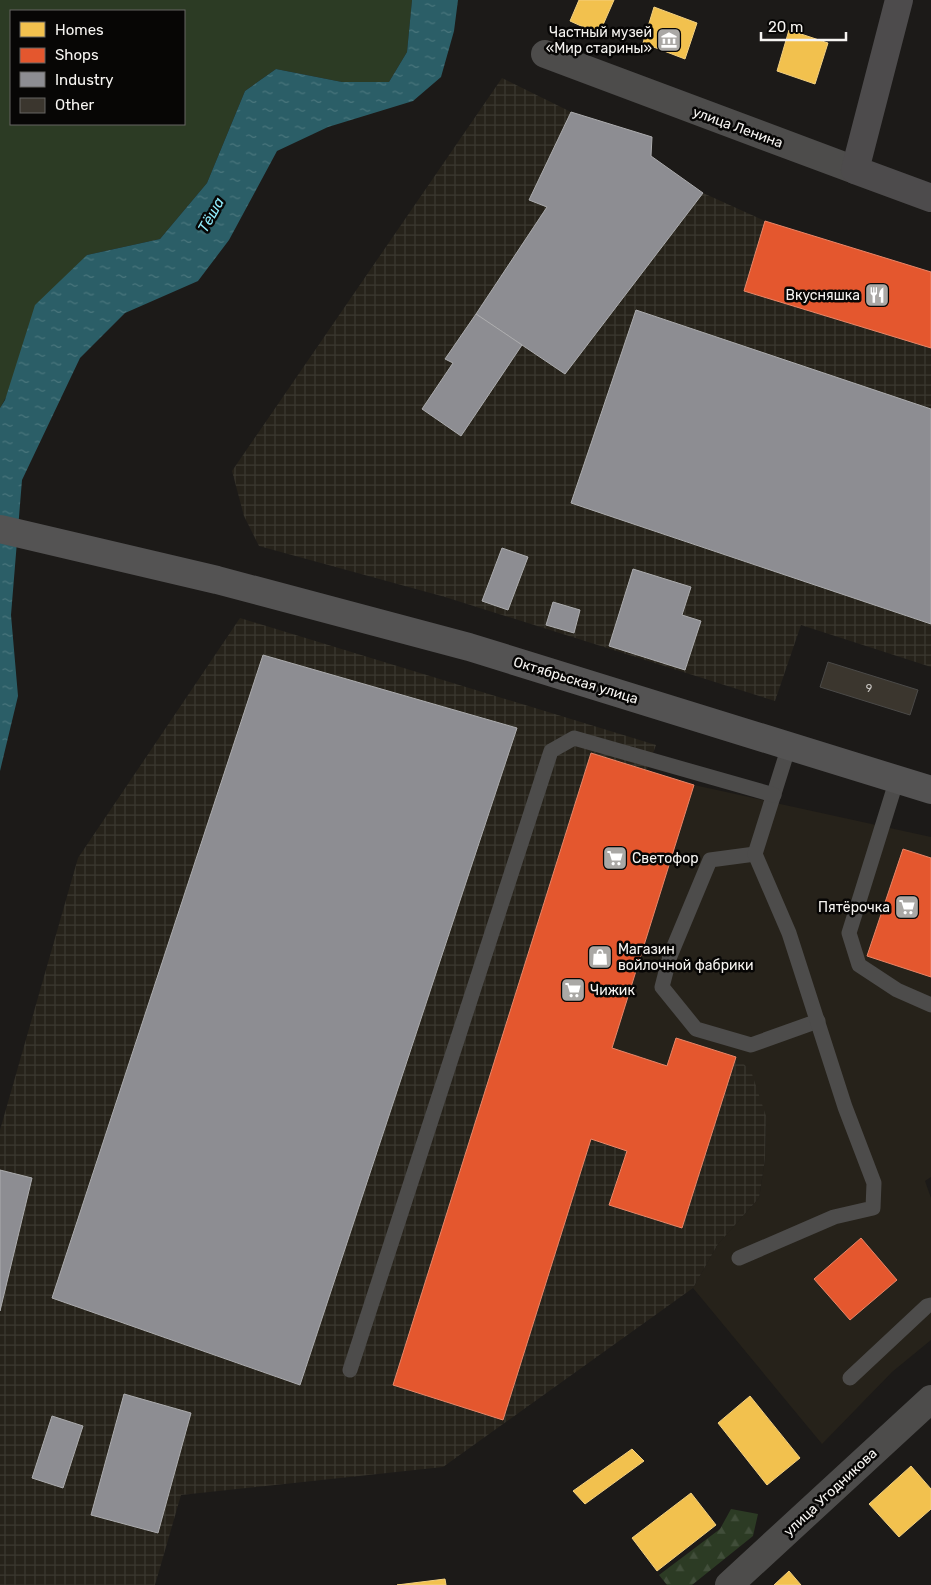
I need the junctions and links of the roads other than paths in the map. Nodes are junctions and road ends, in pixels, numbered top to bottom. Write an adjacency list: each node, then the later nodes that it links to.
1 (899, 0): 3 (street)
2 (544, 54): 3 (street, улица Ленина)
3 (855, 170): 4 (street, улица Ленина)
4 (931, 198)
5 (0, 529): 6 (main road, Октябрьская улица)
6 (789, 746): 7 (main road, Октябрьская улица); 9 (lane)
7 (897, 779): 8 (main road, Октябрьская улица); 11 (lane)
8 (931, 790)
9 (774, 795): 10 (lane); 15 (lane)
10 (755, 854): 12 (lane); 12 (lane)
11 (931, 1005)
12 (818, 1022): 13 (lane)
13 (739, 1258)
14 (931, 1305): 16 (lane)
15 (350, 1370)
16 (850, 1378)
17 (931, 1399): 18 (street, улица Угодникова)
18 (729, 1585)

